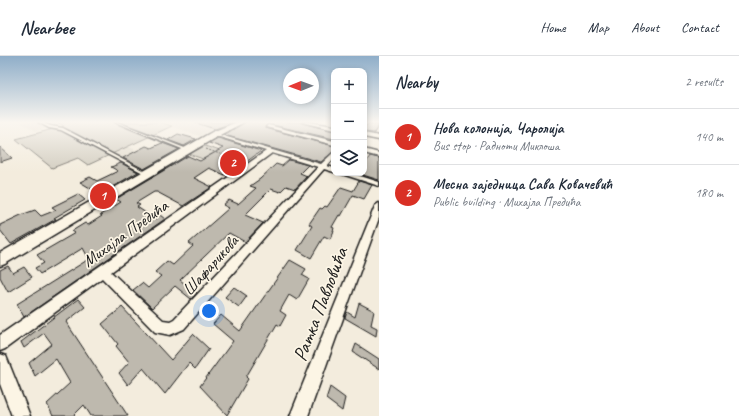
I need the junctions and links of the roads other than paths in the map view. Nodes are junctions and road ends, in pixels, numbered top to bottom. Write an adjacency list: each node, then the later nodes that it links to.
1 (81, 139): 14 (lane)
2 (167, 139): 7 (lane)
3 (207, 139): 7 (street)
4 (231, 139): 8 (street)
5 (318, 139): 6 (street)
6 (331, 142)
7 (192, 147): 14 (street)
8 (271, 151): 12 (street); 20 (street, Михајла Предића)
9 (367, 152): 10 (street)
10 (379, 155)
11 (331, 158): 12 (street, Шафарикова)
12 (323, 167): 13 (street); 20 (street, Шафарикова)
13 (331, 169)
14 (148, 174): 19 (street)
15 (353, 176): 16 (street)
16 (379, 184)
17 (379, 206): 18 (street, Ратка Павловића)
18 (376, 221): 24 (street, Ратка Павловића)
19 (0, 260)
20 (102, 272): 21 (street, Михајла Предића)
21 (0, 344)
22 (0, 362): 23 (street)
23 (21, 416)
24 (299, 416)

